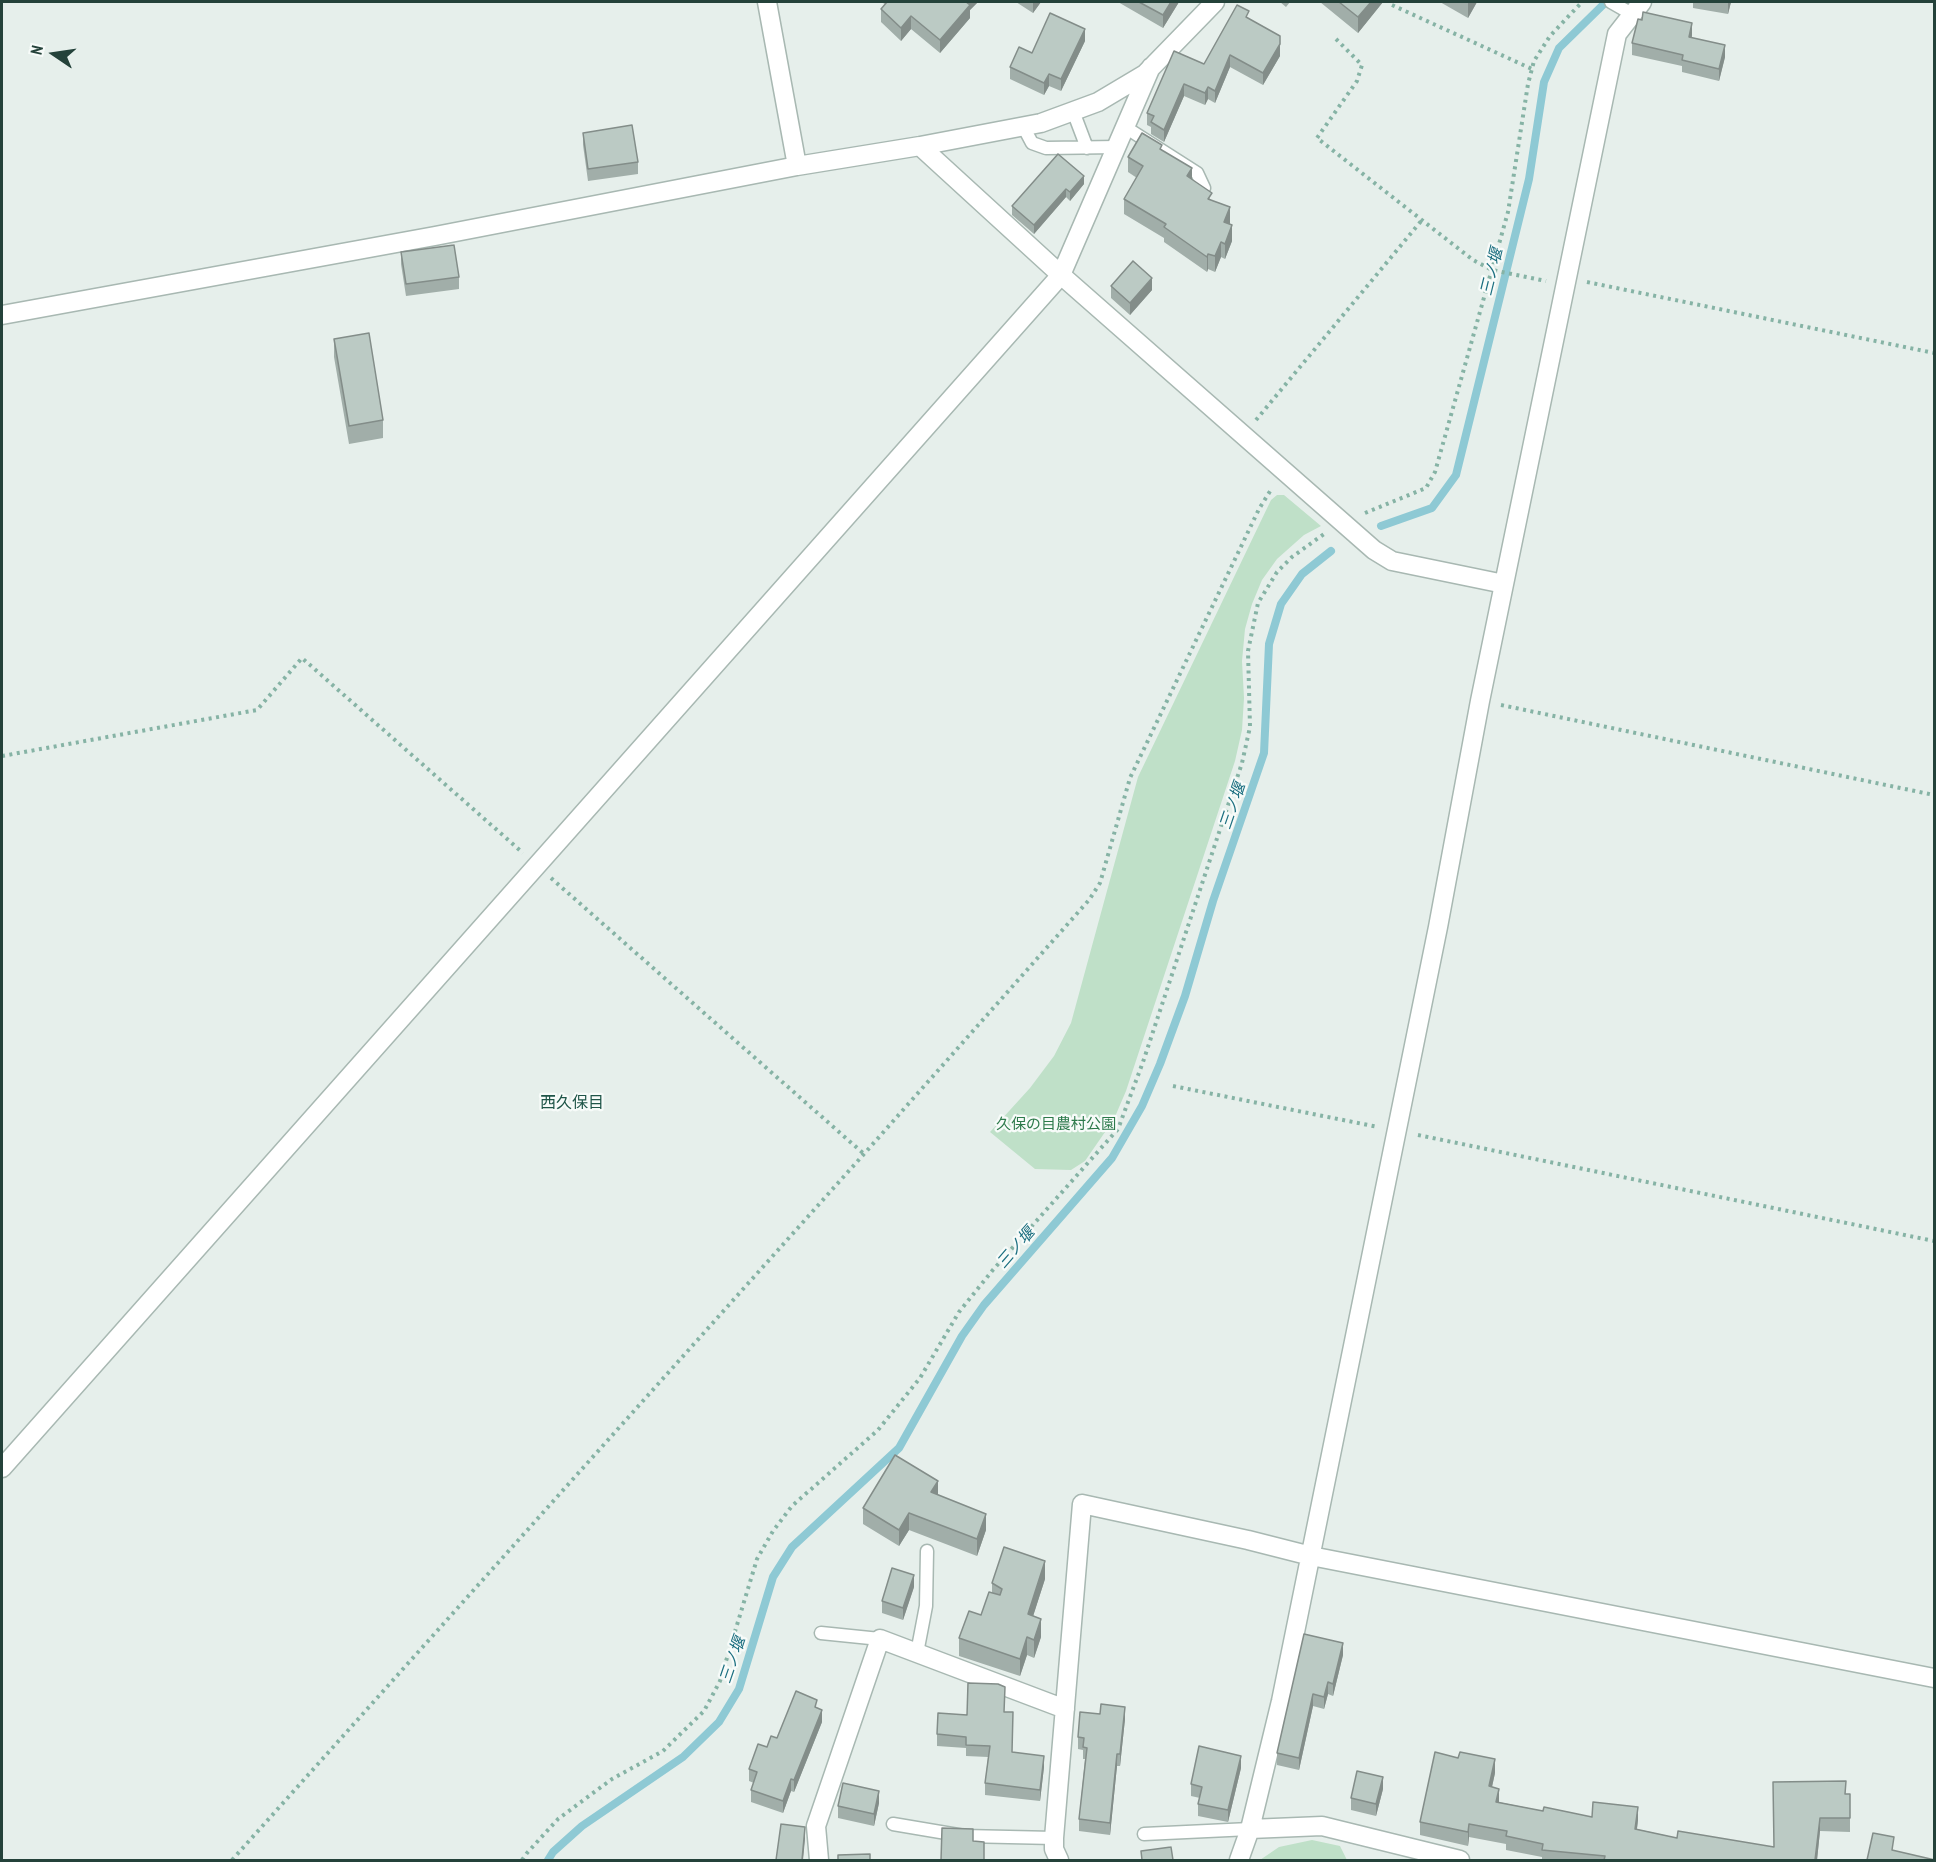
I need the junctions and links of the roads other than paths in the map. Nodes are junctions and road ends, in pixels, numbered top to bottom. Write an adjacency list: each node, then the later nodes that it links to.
1 (766, 2): 12 (street)
2 (1215, 2): 5 (street)
3 (1611, 2): 4 (lane)
4 (1632, 8): 16 (street)
5 (1151, 67): 6 (street); 8 (street)
6 (1073, 111): 7 (street); 11 (lane)
7 (1023, 126): 9 (street); 11 (lane)
8 (1125, 127): 10 (street); 13 (lane)
9 (920, 146): 12 (street); 14 (street)
10 (1117, 147): 11 (lane); 14 (street)
11 (1087, 148)
12 (797, 166): 15 (street)
13 (1204, 188)
14 (1061, 275): 16 (street); 17 (street)
15 (2, 315)
16 (1504, 584): 19 (street)
17 (2, 1468)
18 (927, 1551): 22 (lane)
19 (1311, 1556): 23 (street); 24 (street); 26 (street)
20 (821, 1633): 21 (lane)
21 (880, 1639): 22 (street); 29 (street)
22 (917, 1653): 24 (street)
23 (1935, 1678)
24 (1065, 1709): 28 (street)
25 (893, 1824): 28 (lane)
26 (1250, 1829): 27 (lane); 31 (street); 32 (street)
27 (1144, 1834)
28 (1054, 1838): 30 (street)
29 (819, 1860)
30 (1059, 1860)
31 (1239, 1860)
32 (1460, 1860)

